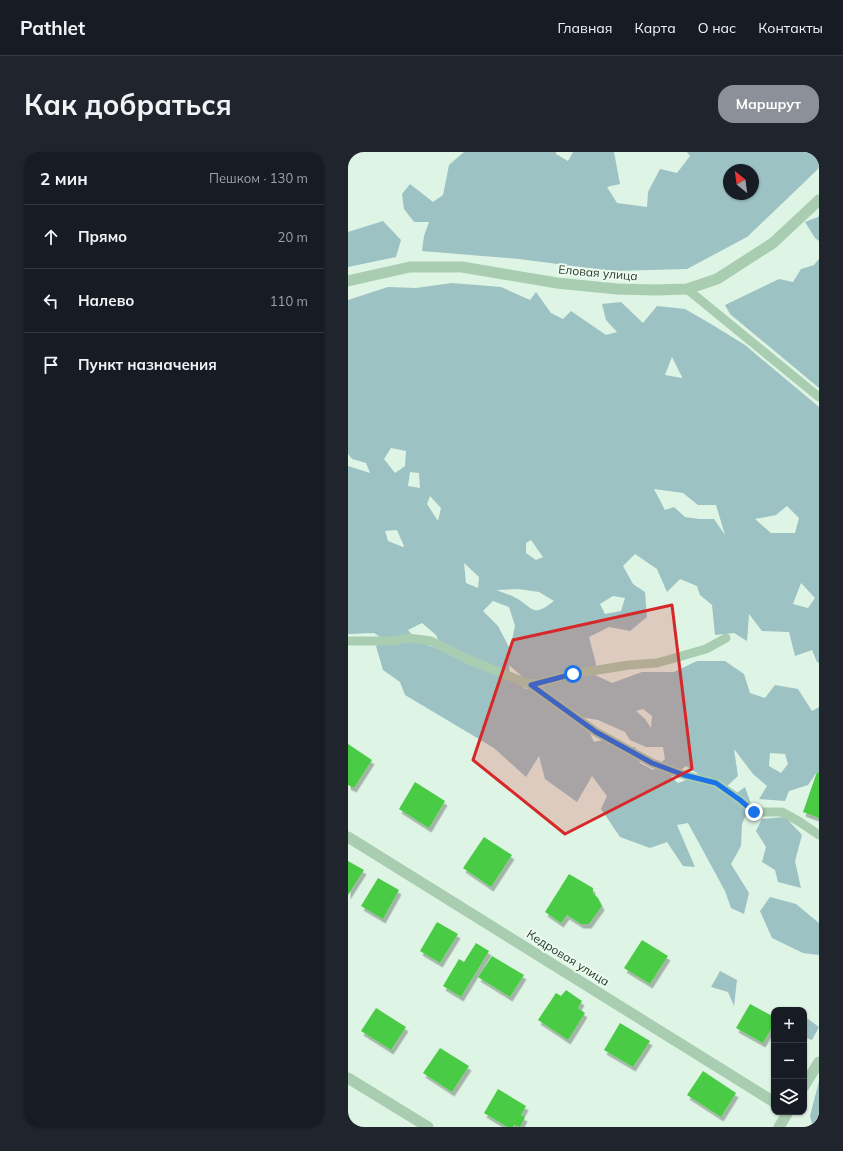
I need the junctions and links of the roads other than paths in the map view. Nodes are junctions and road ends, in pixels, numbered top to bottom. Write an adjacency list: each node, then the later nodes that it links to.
1 (819, 200): 3 (street, Еловая улица)
2 (348, 281): 3 (street, Еловая улица)
3 (687, 289): 4 (lane)
4 (819, 397)
5 (726, 638): 7 (lane)
6 (348, 641): 7 (lane)
7 (531, 685): 8 (lane)
8 (819, 836)
9 (348, 837): 13 (street, Кедровая улица)
10 (819, 1062): 12 (street)
11 (348, 1078): 15 (street)
12 (807, 1081)
13 (771, 1100)
14 (786, 1115): 16 (street)
15 (428, 1127)
16 (779, 1127)

